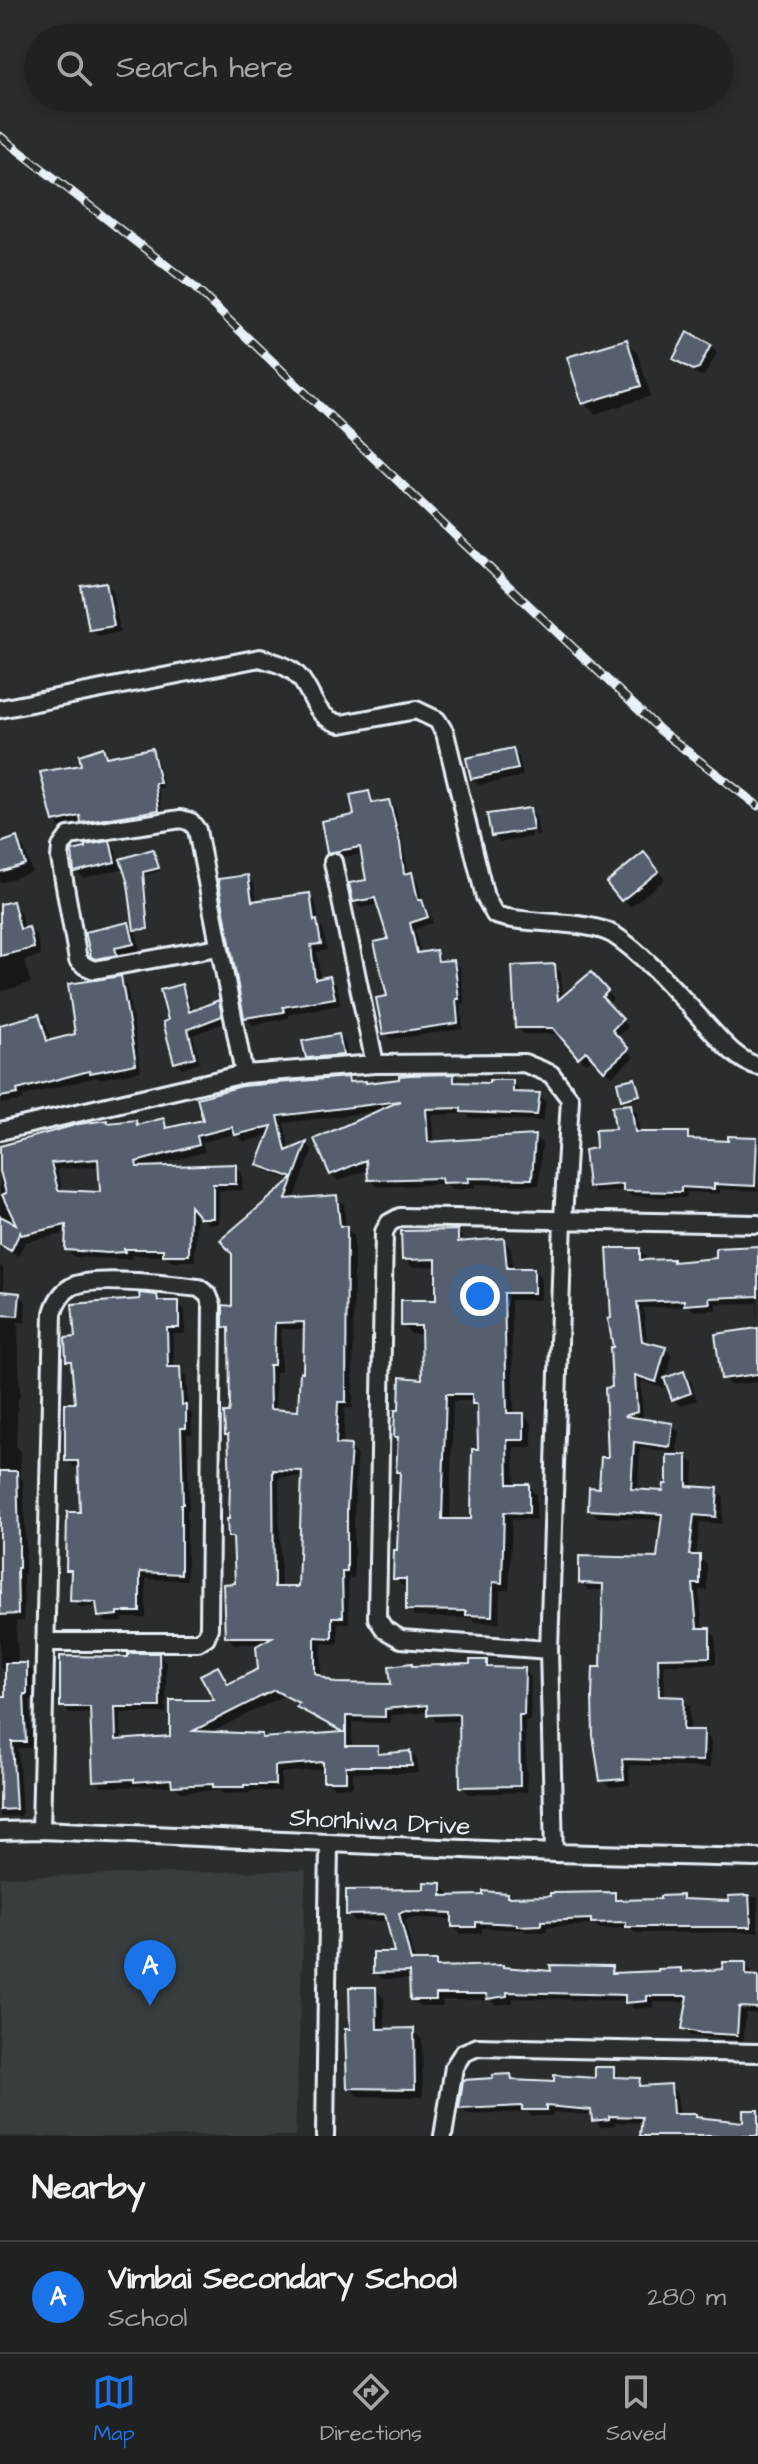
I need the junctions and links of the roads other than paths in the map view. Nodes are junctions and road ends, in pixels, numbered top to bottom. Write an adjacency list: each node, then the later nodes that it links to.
1 (0, 709): 5 (street)
2 (333, 862): 4 (street)
3 (218, 947): 3 (street); 6 (street)
4 (375, 1064): 6 (street); 8 (street)
5 (758, 1066)
6 (244, 1074): 7 (street)
7 (0, 1131)
8 (563, 1219): 9 (street); 11 (street); 11 (street)
9 (758, 1224)
10 (45, 1642): 10 (street); 12 (street)
11 (549, 1650): 15 (street)
12 (41, 1830): 13 (street, Shonhiwa Drive); 14 (street, Shonhiwa Drive)
13 (0, 1831)
14 (329, 1843): 15 (street, Shonhiwa Drive); 18 (street)
15 (554, 1853): 16 (street, Shonhiwa Drive)
16 (758, 1858)
17 (758, 2053): 19 (street)
18 (325, 2136)
19 (443, 2136)

